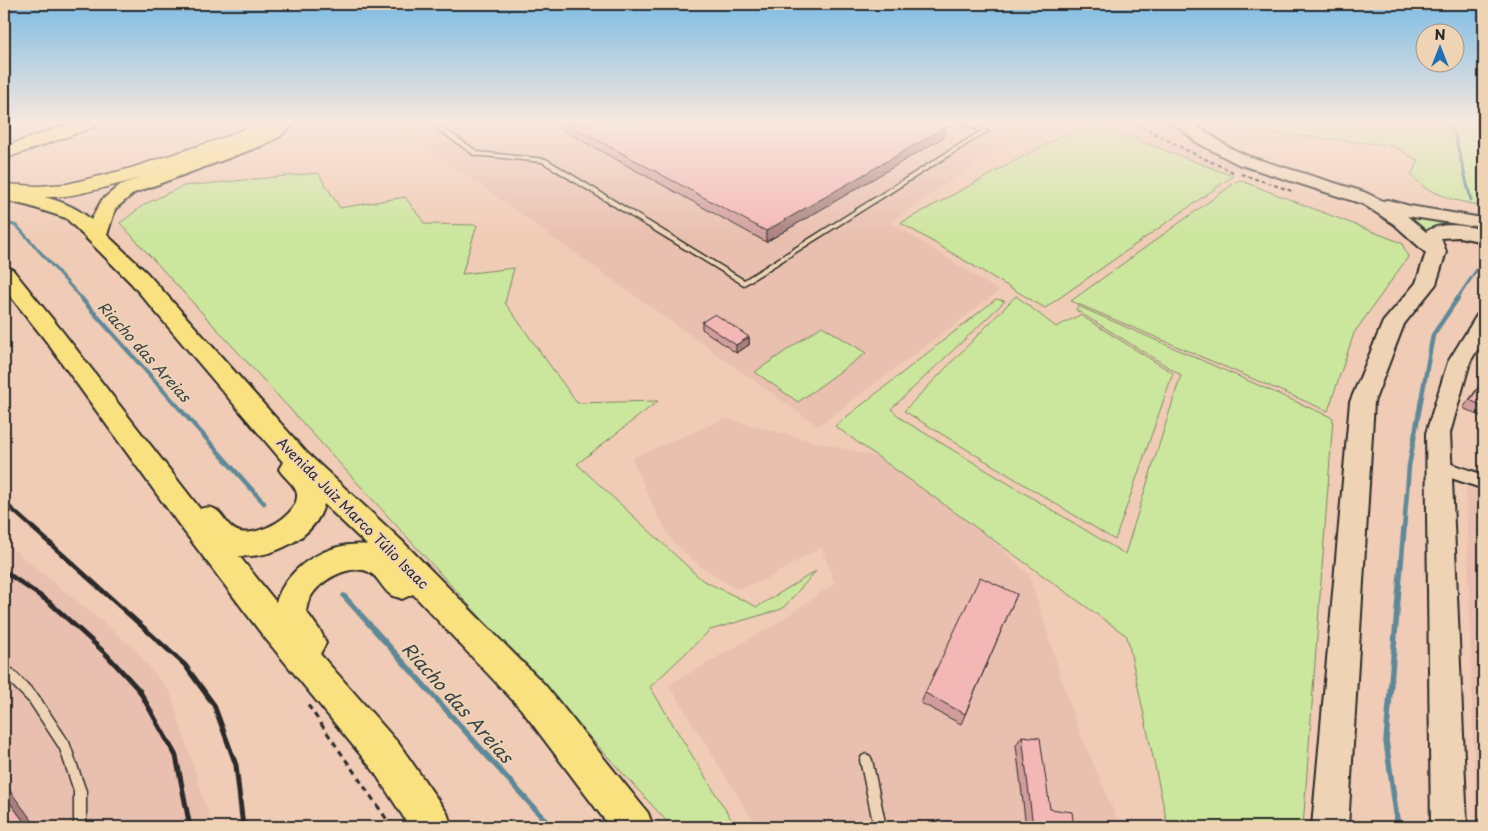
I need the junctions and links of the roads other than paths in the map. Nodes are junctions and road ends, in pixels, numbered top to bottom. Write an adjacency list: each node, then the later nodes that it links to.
1 (166, 162): 6 (highway)
2 (201, 162): 10 (main road)
3 (547, 162): 4 (lane)
4 (937, 162)
5 (1245, 162): 8 (main road)
6 (4, 190)
7 (4, 194): 10 (main road, Avenida Juiz Marco Túlio Isaac)
8 (1360, 197): 9 (main road); 12 (main road)
9 (1484, 223)
10 (96, 236): 15 (main road, Avenida Juiz Marco Túlio Isaac)
11 (1484, 236): 12 (main road)
12 (1436, 252): 27 (main road)
13 (4, 274): 16 (main road)
14 (1484, 320): 17 (main road)
15 (238, 391): 16 (main road); 20 (main road, Avenida Juiz Marco Túlio Isaac)
16 (147, 462): 21 (main road)
17 (1439, 467): 18 (street); 28 (main road)
18 (1484, 482)
19 (4, 669): 23 (lane)
20 (534, 697): 21 (main road); 25 (main road, Avenida Juiz Marco Túlio Isaac)
21 (379, 749): 24 (main road)
22 (866, 760): 26 (lane)
23 (80, 827)
24 (432, 827)
25 (634, 827)
26 (880, 827)
27 (1330, 827)
28 (1450, 827)

